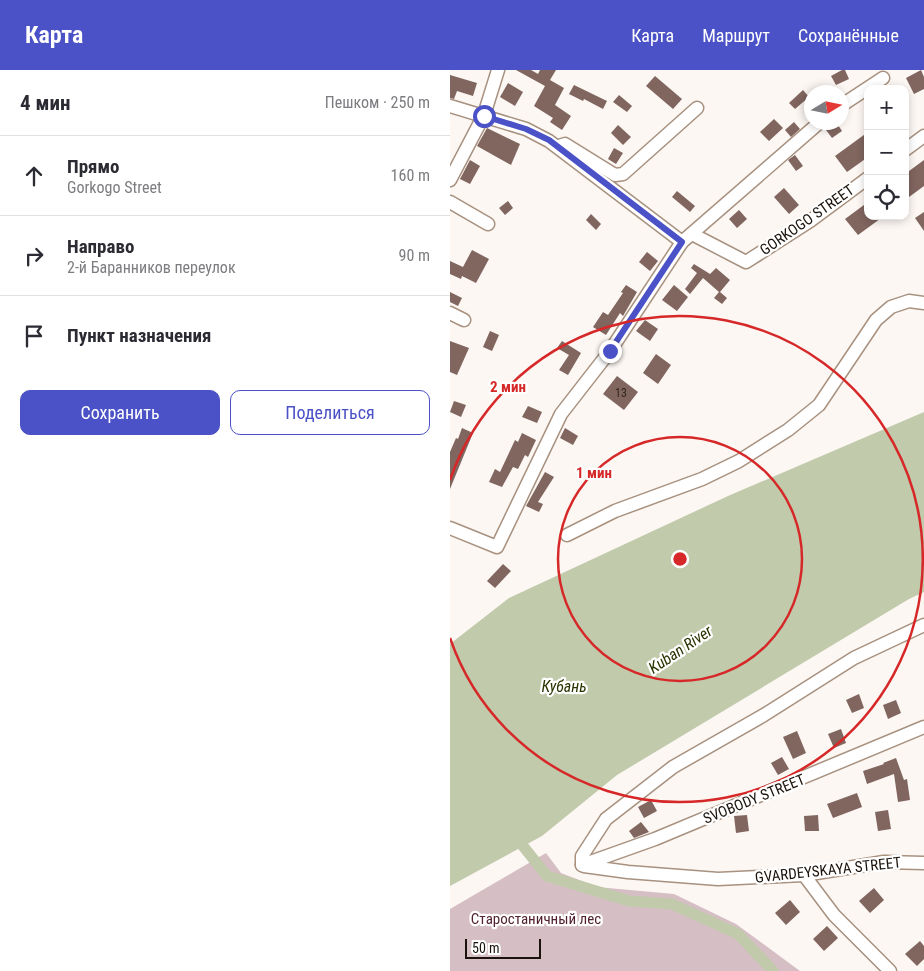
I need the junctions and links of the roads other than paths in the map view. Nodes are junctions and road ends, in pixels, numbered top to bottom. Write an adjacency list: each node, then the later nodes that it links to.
1 (498, 70): 6 (street)
2 (883, 78): 3 (street)
3 (849, 100)
4 (450, 106): 6 (street, GORKOGO STREET)
5 (697, 108): 9 (street, GORKOGO STREET)
6 (484, 116): 9 (street, GORKOGO STREET); 11 (street)
7 (811, 130): 15 (street)
8 (924, 136): 10 (street)
9 (557, 147): 15 (street, GORKOGO STREET)
10 (909, 147)
11 (450, 180)
12 (864, 181): 15 (street, GORKOGO STREET)
13 (450, 202): 14 (street)
14 (488, 224)
15 (687, 238): 19 (street)
16 (924, 303): 20 (street)
17 (450, 313): 18 (street)
18 (464, 320)
19 (450, 528)
20 (567, 535)
21 (924, 625): 24 (street)
22 (924, 727): 24 (street, SVOBODY STREET)
23 (924, 863): 25 (street, GVARDEYSKAYA STREET)
24 (582, 865): 25 (street, GVARDEYSKAYA STREET)
25 (804, 875): 26 (street)
26 (890, 971)

